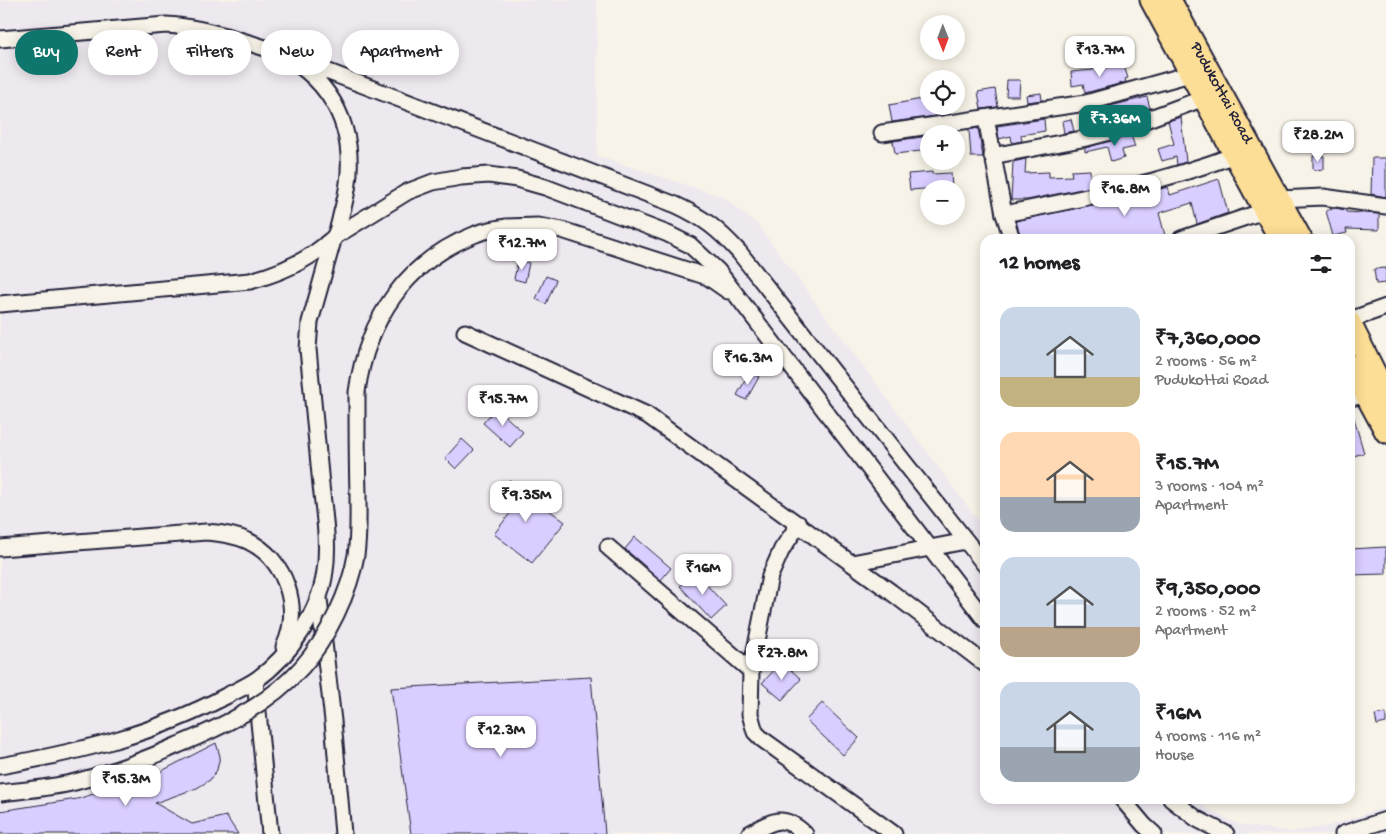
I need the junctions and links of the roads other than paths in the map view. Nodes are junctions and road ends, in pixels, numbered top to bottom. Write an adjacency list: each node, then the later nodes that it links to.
1 (1151, 0): 6 (highway, Pudukottai Road)
2 (1170, 0): 13 (highway, Pudukottai Road)
3 (0, 39): 4 (street)
4 (261, 47)
5 (332, 73): 31 (street)
6 (1190, 74): 8 (highway, Pudukottai Road); 9 (street)
7 (310, 75): 20 (street)
8 (1204, 98): 11 (highway, Pudukottai Road); 12 (street)
9 (986, 118): 10 (street); 12 (street)
10 (882, 133)
11 (1235, 155): 13 (highway, Pudukottai Road); 15 (street)
12 (992, 156): 15 (street)
13 (1272, 205): 14 (street); 17 (street); 18 (highway, Pudukottai Road); 19 (highway, Pudukottai Road)
14 (1386, 206)
15 (1004, 214): 16 (street)
16 (1010, 234)
17 (1194, 234)
18 (1279, 234)
19 (1297, 234)
20 (334, 237): 21 (street); 23 (street); 37 (street)
21 (0, 304)
22 (1386, 307): 24 (street)
23 (747, 309): 34 (street); 43 (street, bridge)
24 (1355, 319)
25 (465, 332): 30 (street)
26 (1355, 336): 28 (highway)
27 (1355, 370): 28 (highway)
28 (1373, 388): 29 (highway)
29 (1386, 432)
30 (799, 524): 36 (street); 40 (street)
31 (966, 540): 34 (street); 35 (street)
32 (608, 547): 40 (street)
33 (0, 548): 41 (street)
34 (930, 548): 36 (street); 38 (street)
35 (980, 558)
36 (852, 563): 39 (street)
37 (319, 599): 41 (street); 48 (street)
38 (980, 613)
39 (980, 660)
40 (750, 671): 51 (street)
41 (259, 678): 42 (street); 47 (street)
42 (0, 766)
43 (0, 793)
44 (1126, 804): 52 (street)
45 (1178, 804): 53 (street)
46 (1386, 820): 54 (street)
47 (270, 834)
48 (344, 834)
49 (749, 834): 50 (street)
50 (805, 834)
51 (894, 834)
52 (1154, 834)
53 (1226, 834)
54 (1343, 834)

